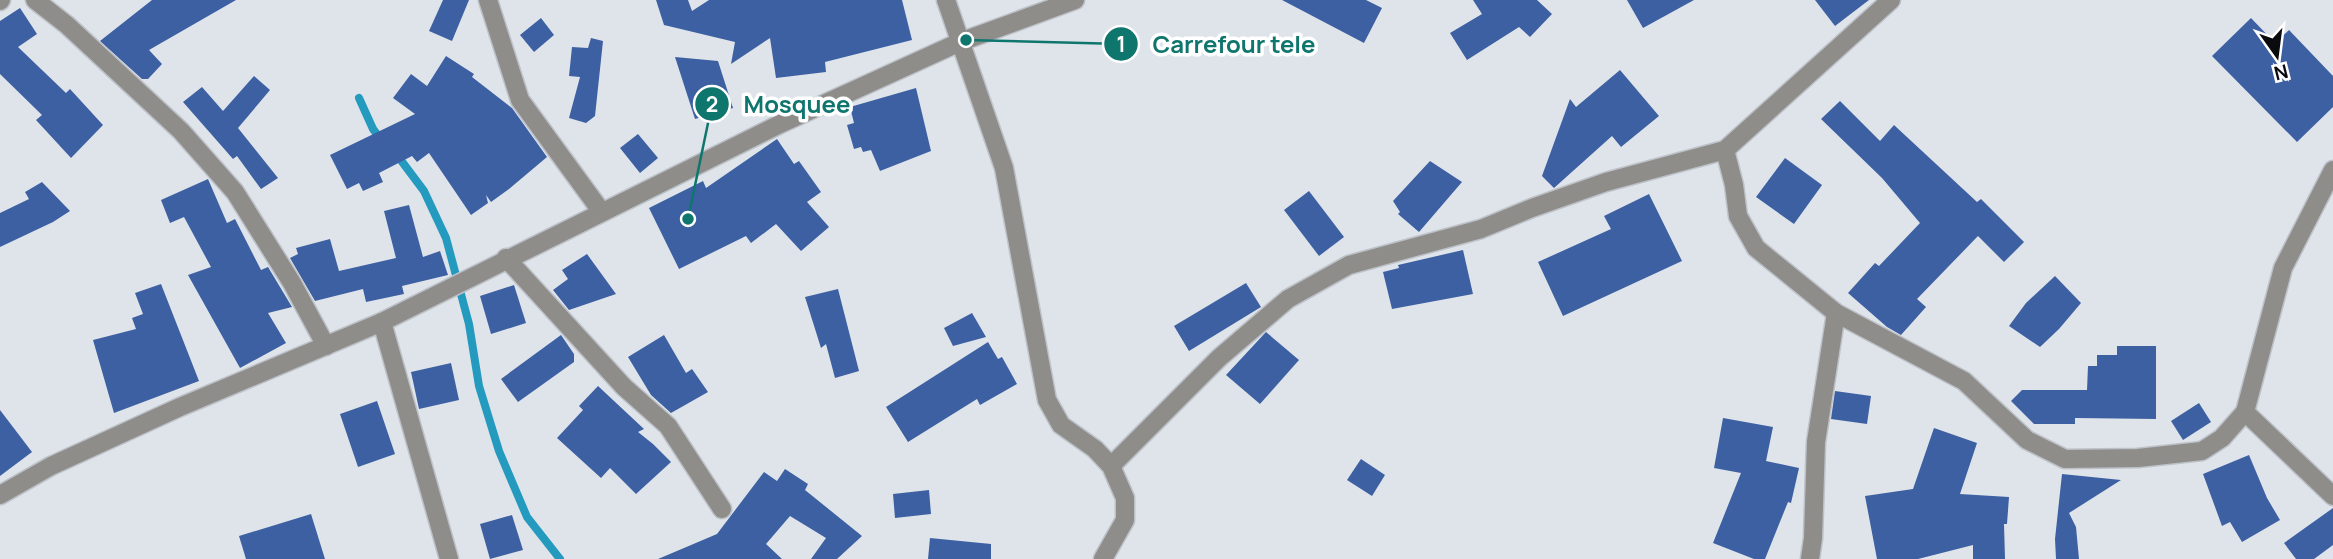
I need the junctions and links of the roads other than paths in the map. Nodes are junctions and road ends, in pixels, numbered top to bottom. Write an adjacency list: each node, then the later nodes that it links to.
1 (35, 0): 13 (street)
2 (488, 0): 9 (street)
3 (946, 0): 6 (street)
4 (1075, 0): 6 (street)
5 (1892, 0): 7 (street)
6 (960, 41): 9 (street); 15 (street)
7 (1725, 150): 11 (street); 15 (street)
8 (2333, 170): 14 (street)
9 (601, 211): 10 (street)
10 (506, 258): 12 (street); 18 (street)
11 (1836, 313): 14 (street); 21 (street)
12 (382, 322): 13 (street); 19 (street)
13 (327, 346): 16 (street)
14 (2245, 412): 17 (street)
15 (1111, 466): 20 (street)
16 (0, 495)
17 (2333, 496)
18 (722, 509)
19 (449, 559)
20 (1103, 559)
21 (1810, 559)

